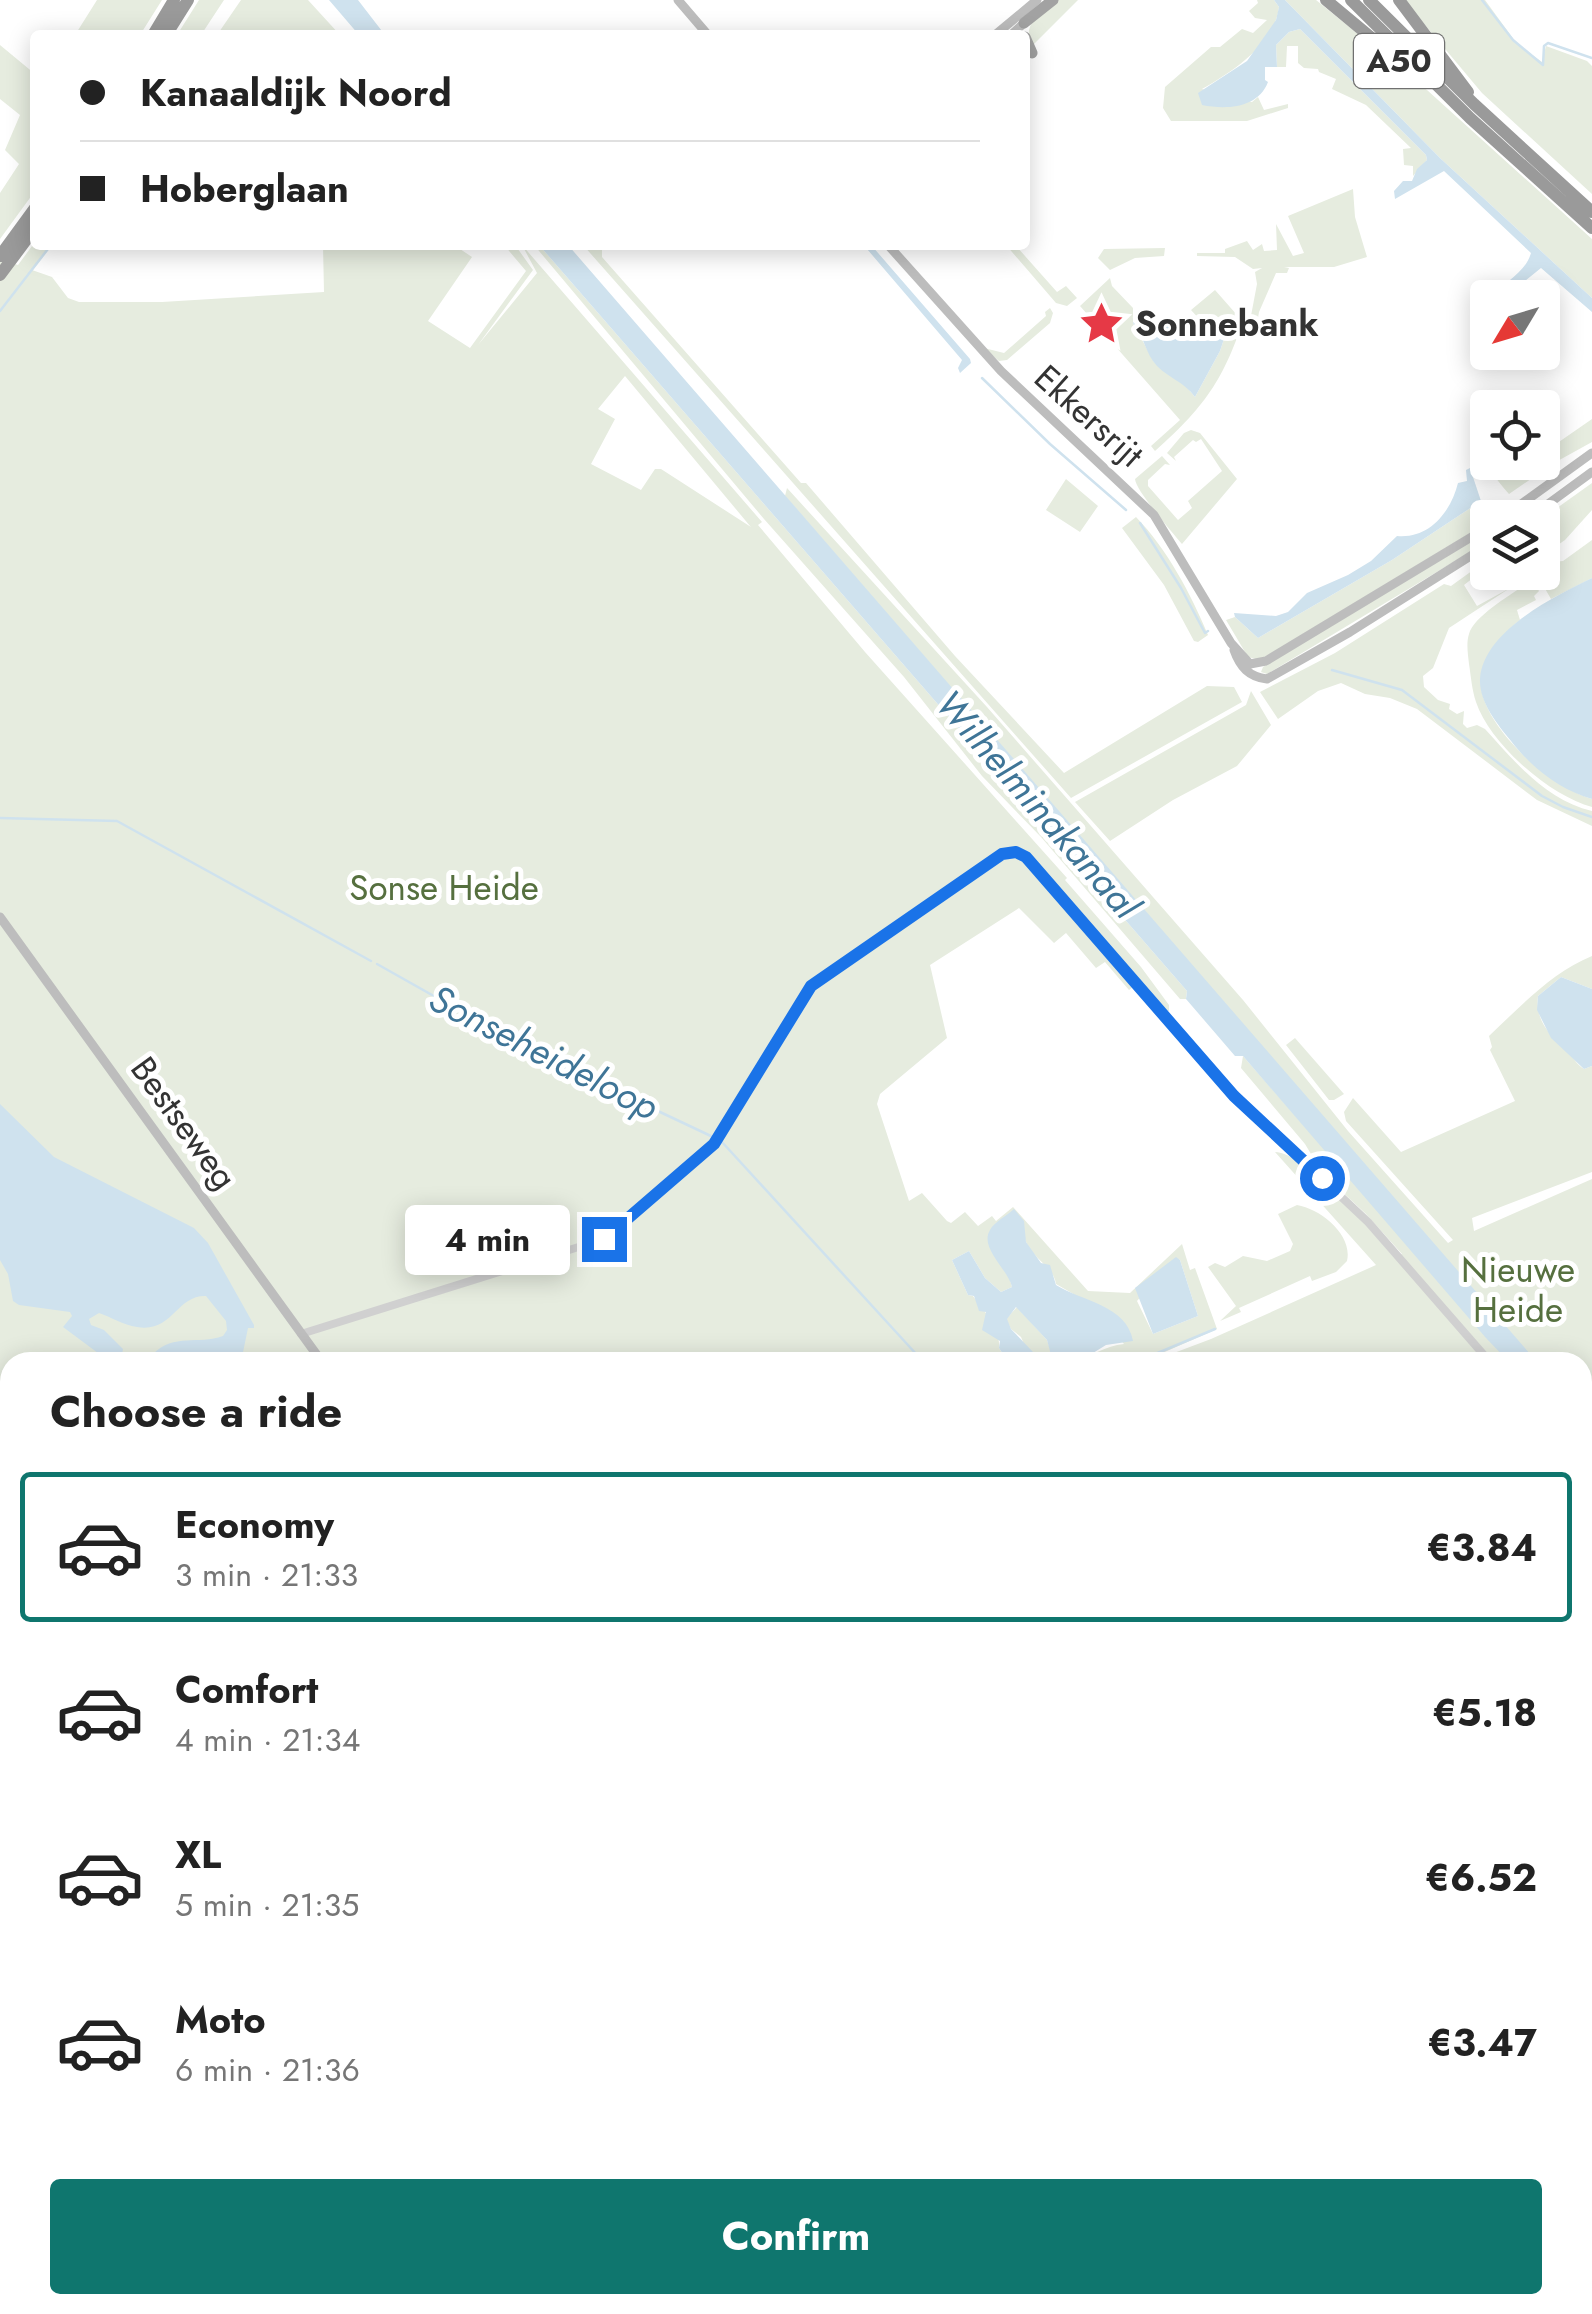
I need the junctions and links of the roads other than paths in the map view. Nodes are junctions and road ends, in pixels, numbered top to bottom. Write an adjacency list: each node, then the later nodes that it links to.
1 (174, 0): 11 (highway)
2 (188, 0): 12 (highway)
3 (674, 0): 13 (main road)
4 (1037, 0): 14 (main road)
5 (1053, 0): 10 (highway)
6 (1326, 0): 17 (highway, A50)
7 (1351, 0): 17 (highway, A50)
8 (1369, 0): 17 (highway, A50)
9 (1399, 0): 17 (highway, A50)
10 (1025, 29)
11 (156, 30)
12 (169, 30)
13 (701, 30)
14 (1001, 30)
15 (1030, 46): 16 (highway)
16 (1032, 53)
17 (1472, 110): 18 (highway, A50); 20 (highway, A50)
18 (1592, 212)
19 (30, 215): 23 (highway)
20 (1592, 228)
21 (30, 235): 24 (highway)
22 (892, 250): 31 (main road, Ekkersrijt)
23 (0, 256)
24 (0, 275)
25 (1592, 454): 27 (main road)
26 (1592, 472): 28 (main road)
27 (1526, 500)
28 (1554, 500)
29 (1470, 538): 31 (main road)
30 (1470, 556): 31 (main road, Ekkersrijt)
31 (1231, 643)
32 (0, 917): 33 (main road, Bestseweg)
33 (300, 1334): 34 (main road, Bestseweg); 35 (street)
34 (314, 1352)
35 (1481, 1352)

